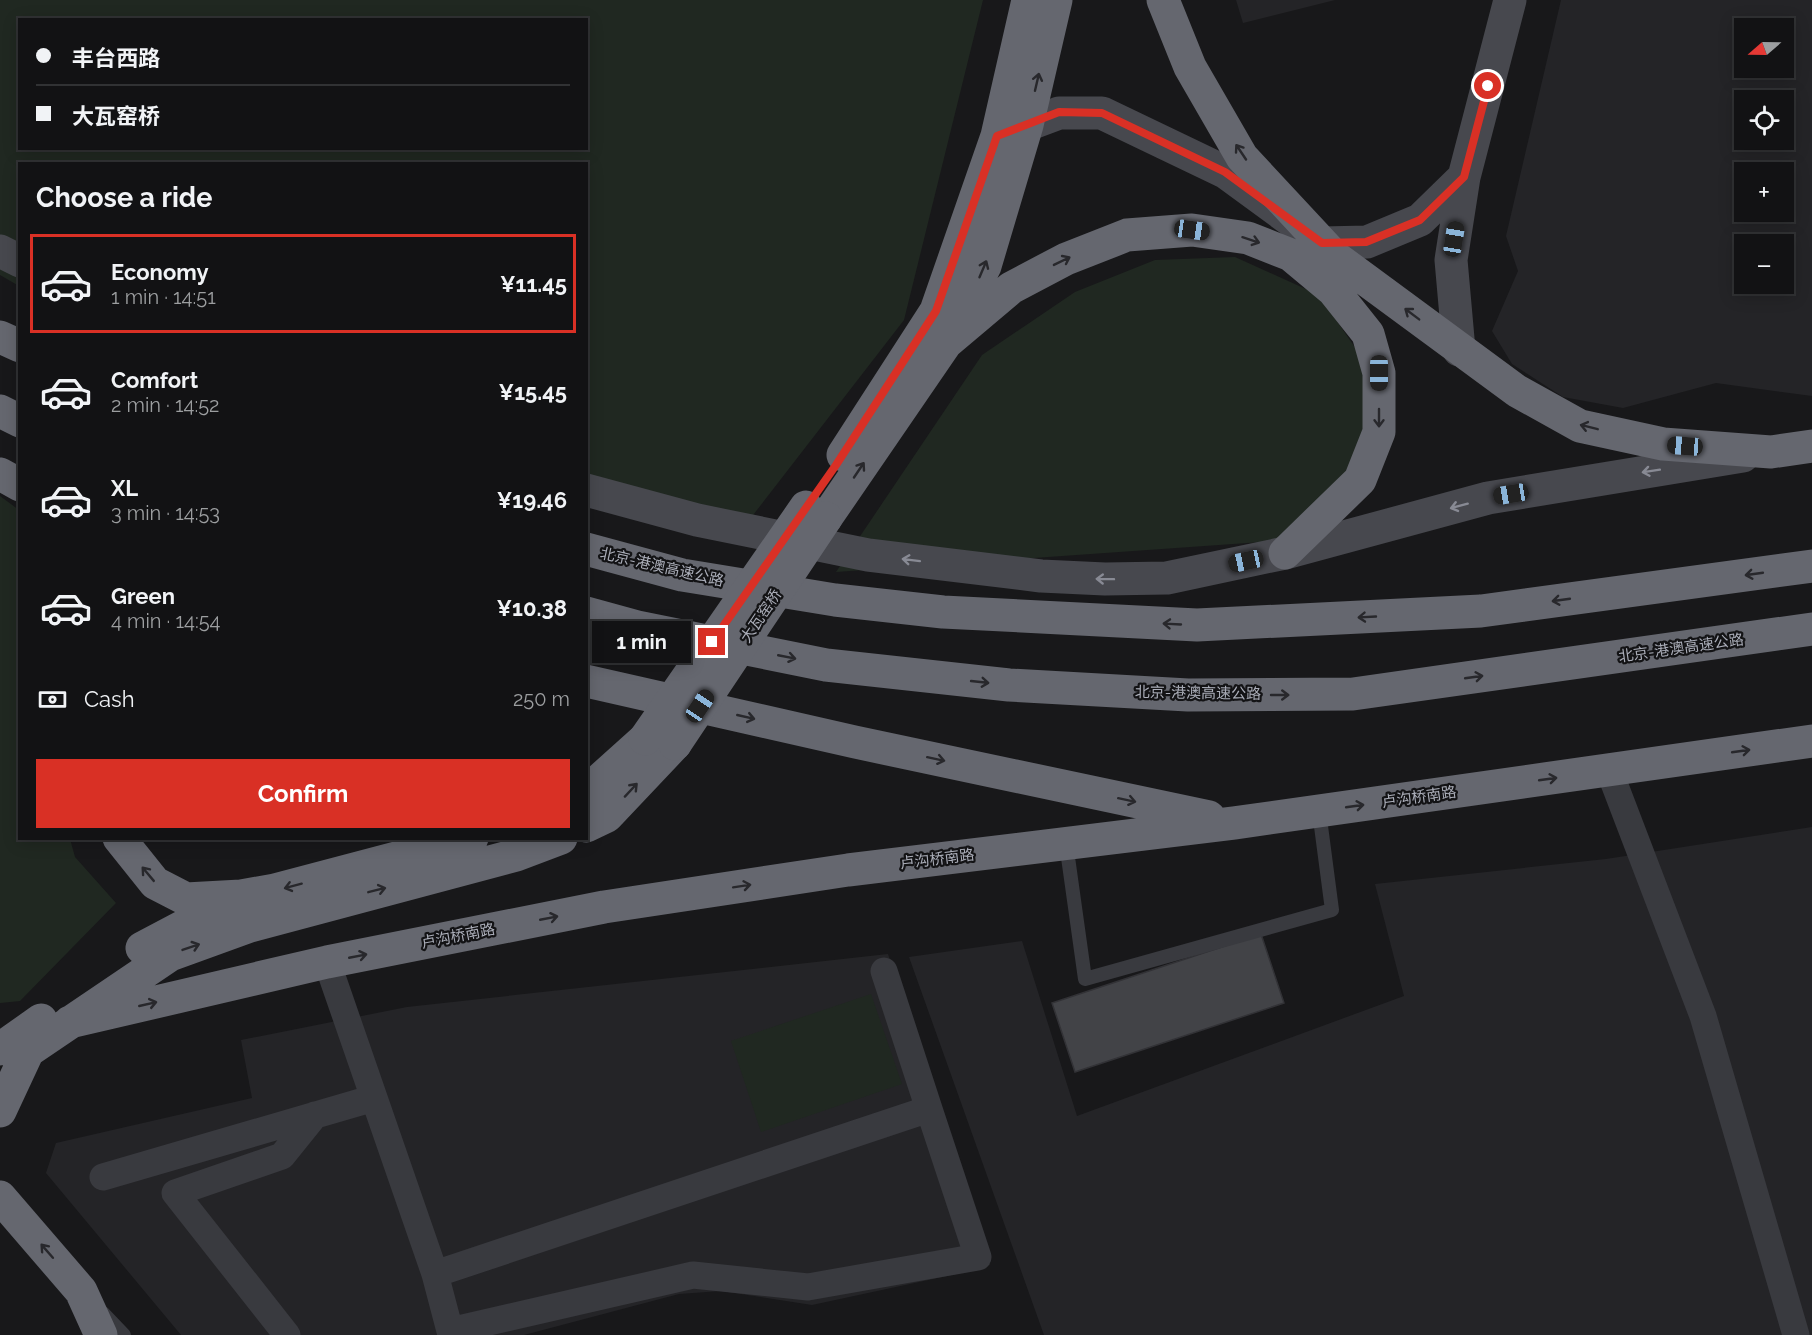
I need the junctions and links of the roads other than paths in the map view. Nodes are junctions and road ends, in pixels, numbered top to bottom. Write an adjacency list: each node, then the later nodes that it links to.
1 (1028, 0): 6 (highway)
2 (1056, 0): 5 (highway, one-way to 2)
3 (1163, 0): 8 (highway, one-way to 3)
4 (1510, 0): 7 (street)
5 (1027, 125): 6 (street); 8 (street); 12 (highway, one-way to 5)
6 (997, 136): 22 (highway)
7 (1464, 177): 8 (street); 14 (street)
8 (1322, 243): 14 (highway, one-way to 8)
9 (0, 251): 10 (street)
10 (18, 260)
11 (0, 337): 13 (highway)
12 (946, 343): 22 (highway, one-way to 12); 24 (highway, one-way to 24)
13 (18, 345)
14 (1459, 350): 18 (highway, one-way to 14)
15 (0, 411): 16 (highway)
16 (18, 420)
17 (1812, 446): 18 (highway)
18 (1771, 452): 24 (street, one-way to 24)
19 (0, 474): 20 (highway)
20 (18, 484)
21 (588, 491): 24 (street, one-way to 21)
22 (816, 513): 30 (highway, 大瓦窑桥, bridge)
23 (588, 550): 25 (highway, 北京-港澳高速公路, one-way to 23)
24 (1285, 553)
25 (1812, 566)
26 (588, 614): 27 (highway, 北京-港澳高速公路, one-way to 27)
27 (1812, 629)
28 (588, 681): 34 (highway, one-way to 34)
29 (1812, 741): 31 (highway, 卢沟桥南路, one-way to 29)
30 (660, 742): 32 (highway); 35 (highway, one-way to 30)
31 (1609, 770): 33 (highway, 卢沟桥南路, one-way to 31); 58 (street)
32 (588, 791)
33 (1318, 811): 34 (highway, 卢沟桥南路); 39 (lane)
34 (1234, 823): 39 (highway, 卢沟桥南路)
35 (588, 825)
36 (121, 840): 40 (highway, one-way to 36)
37 (464, 840): 40 (highway, one-way to 40)
38 (556, 840): 43 (highway, one-way to 38)
39 (1066, 843): 41 (highway, 卢沟桥南路, one-way to 39)
40 (241, 896): 44 (highway)
41 (327, 962): 43 (highway, 卢沟桥南路, one-way to 41); 45 (street)
42 (884, 971): 46 (street)
43 (70, 1022): 44 (highway)
44 (14, 1050): 47 (highway)
45 (374, 1098): 48 (street); 52 (street)
46 (928, 1110): 52 (street); 54 (street)
47 (0, 1111)
48 (315, 1115): 50 (street); 57 (street)
49 (0, 1175): 51 (highway)
50 (103, 1178)
51 (6, 1204): 53 (highway, one-way to 51)
52 (435, 1274): 54 (street)
53 (81, 1291): 55 (highway); 56 (lane)
54 (449, 1333)
55 (101, 1335)
56 (124, 1335)
57 (287, 1335)
58 (1796, 1335)

